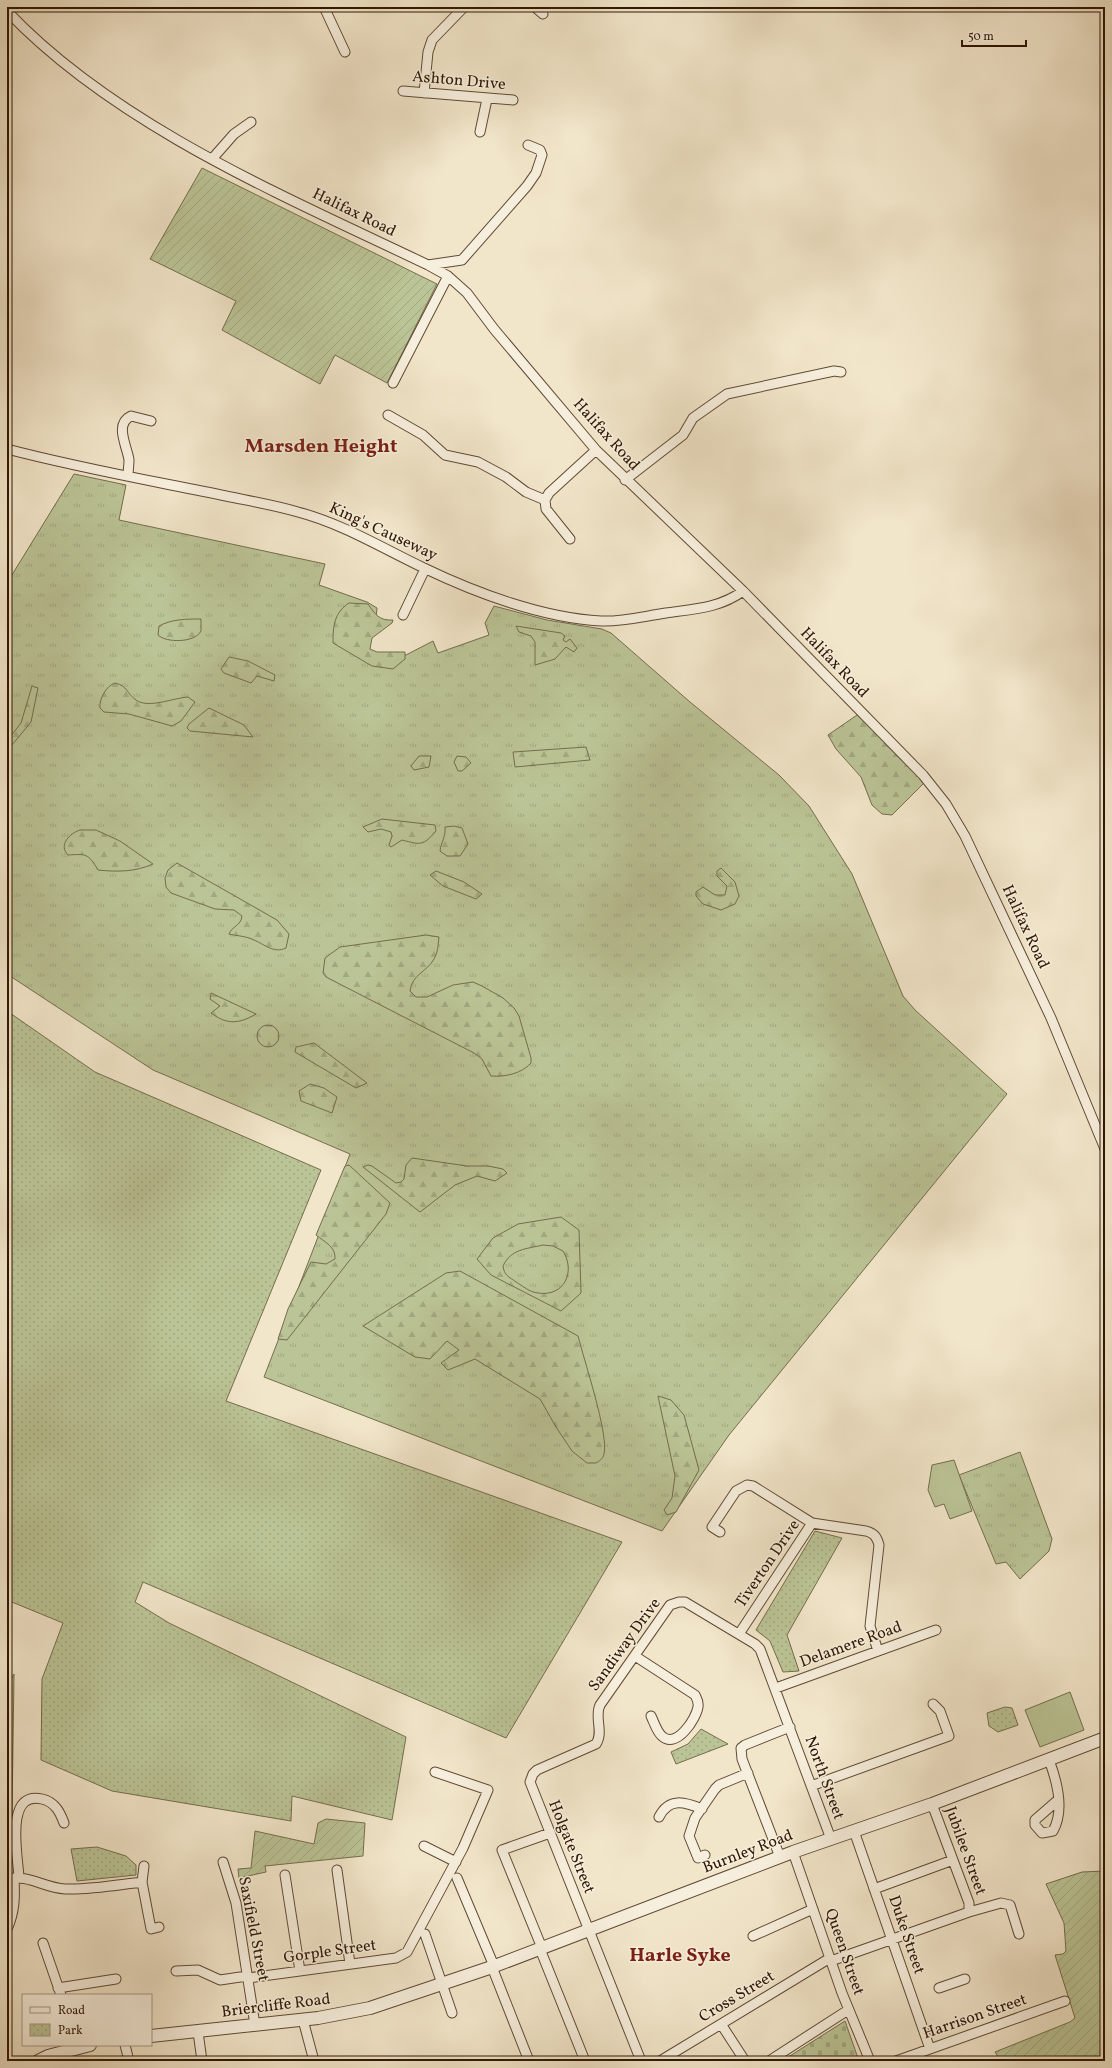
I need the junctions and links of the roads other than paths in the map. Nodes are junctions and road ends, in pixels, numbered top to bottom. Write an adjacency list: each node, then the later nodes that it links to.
1 (324, 7): 6 (street)
2 (464, 7): 8 (street)
3 (535, 7): 5 (street)
4 (7, 11): 14 (street, Halifax Road)
5 (543, 14)
6 (345, 52)
7 (404, 91): 8 (street, Ashton Drive)
8 (424, 93): 9 (street, Ashton Drive)
9 (487, 99): 10 (street, Ashton Drive); 12 (street)
10 (513, 100)
11 (251, 122): 14 (street)
12 (480, 132)
13 (528, 145): 15 (street)
14 (212, 159): 15 (street, Halifax Road)
15 (428, 265): 16 (street, Halifax Road)
16 (448, 276): 18 (street); 22 (street, Halifax Road)
17 (841, 372): 24 (street)
18 (393, 383)
19 (388, 414): 25 (street)
20 (151, 421): 23 (street)
21 (7, 448): 23 (street, King's Causeway)
22 (596, 450): 24 (street, Halifax Road); 25 (street)
23 (128, 476): 27 (street, King's Causeway)
24 (625, 480): 28 (street, Halifax Road)
25 (545, 500): 26 (street)
26 (570, 539)
27 (425, 569): 28 (street, King's Causeway); 29 (street)
28 (743, 591): 30 (street, Halifax Road)
29 (403, 615)
30 (1105, 1149)
31 (812, 1523): 32 (street); 34 (street, Tiverton Drive); 35 (street, Tiverton Drive)
32 (713, 1527)
33 (936, 1630): 35 (street, Delamere Road)
34 (739, 1634): 36 (street, Sandiway Drive); 37 (street, Sandiway Drive)
35 (878, 1651): 37 (street, Delamere Road)
36 (634, 1656): 39 (street); 45 (street, Sandiway Drive)
37 (776, 1688): 40 (street, Sandiway Drive)
38 (933, 1704): 46 (street)
39 (651, 1716)
40 (790, 1727): 44 (street); 46 (street, North Street)
41 (1105, 1738): 42 (street, Burnley Road)
42 (1049, 1760): 47 (street); 48 (street, Burnley Road)
43 (435, 1772): 61 (street)
44 (748, 1773): 49 (street); 57 (street)
45 (533, 1774): 53 (street, Holgate Street)
46 (811, 1786): 54 (street, North Street)
47 (1058, 1800)
48 (932, 1804): 52 (street, Burnley Road); 59 (street, Jubilee Street)
49 (702, 1809): 50 (street); 58 (street)
50 (659, 1813)
51 (64, 1823): 65 (street)
52 (854, 1831): 54 (street, Burnley Road); 68 (street, Duke Street)
53 (550, 1833): 73 (street, Holgate Street); 79 (street)
54 (831, 1839): 56 (street, Burnley Road)
55 (424, 1846): 61 (street)
56 (792, 1852): 57 (street, Burnley Road); 69 (street, Queen Street)
57 (780, 1857): 73 (street, Burnley Road)
58 (699, 1858)
59 (953, 1860): 68 (street); 70 (street, Jubilee Street)
60 (224, 1862): 85 (street, Saxifield Street)
61 (456, 1862): 81 (street, Gorple Street)
62 (144, 1866): 67 (street)
63 (337, 1870): 81 (street)
64 (285, 1875): 84 (street)
65 (13, 1878): 67 (street); 71 (street)
66 (457, 1878): 82 (street)
67 (142, 1882): 72 (street)
68 (874, 1889): 77 (street, Duke Street)
69 (813, 1909): 76 (street); 80 (street, Queen Street)
70 (969, 1910): 75 (street, Cross Street); 77 (street, Cross Street)
71 (7, 1929)
72 (151, 1929)
73 (589, 1930): 79 (street, Burnley Road); 109 (street, Holgate Street)
74 (425, 1934): 88 (street)
75 (1019, 1934)
76 (753, 1936)
77 (891, 1939): 80 (street, Cross Street); 102 (street, Duke Street)
78 (43, 1944): 90 (street)
79 (541, 1949): 82 (street, Burnley Road); 108 (street)
80 (831, 1959): 93 (street, Queen Street); 96 (street, Cross Street)
81 (350, 1964): 84 (street, Gorple Street)
82 (493, 1966): 88 (street, Burnley Road); 107 (street)
83 (181, 1967): 85 (street, Gorple Street)
84 (300, 1971): 85 (street, Gorple Street)
85 (248, 1977): 97 (street, Saxifield Street)
86 (116, 1979): 90 (street)
87 (965, 1979): 89 (street)
88 (443, 1985): 91 (street, Burnley Road); 94 (street)
89 (939, 1988)
90 (60, 1992)
91 (402, 1996): 95 (street, Briercliffe Road)
92 (1065, 2001): 102 (street, Harrison Street)
93 (848, 2010): 112 (street); 113 (street, Queen Street)
94 (452, 2013)
95 (303, 2020): 97 (street, Briercliffe Road); 106 (street)
96 (721, 2024): 110 (street, Cross Street); 111 (street)
97 (256, 2025): 98 (street, Briercliffe Road)
98 (198, 2032): 99 (street, Briercliffe Road); 105 (street)
99 (152, 2036)
100 (125, 2046): 104 (street)
101 (75, 2047): 103 (street)
102 (930, 2049): 114 (street, Harrison Street)
103 (38, 2061)
104 (129, 2061)
105 (202, 2061)
106 (314, 2061)
107 (529, 2061)
108 (585, 2061)
109 (641, 2061)
110 (660, 2061)
111 (745, 2061)
112 (769, 2061)
113 (870, 2061)
114 (896, 2061)

